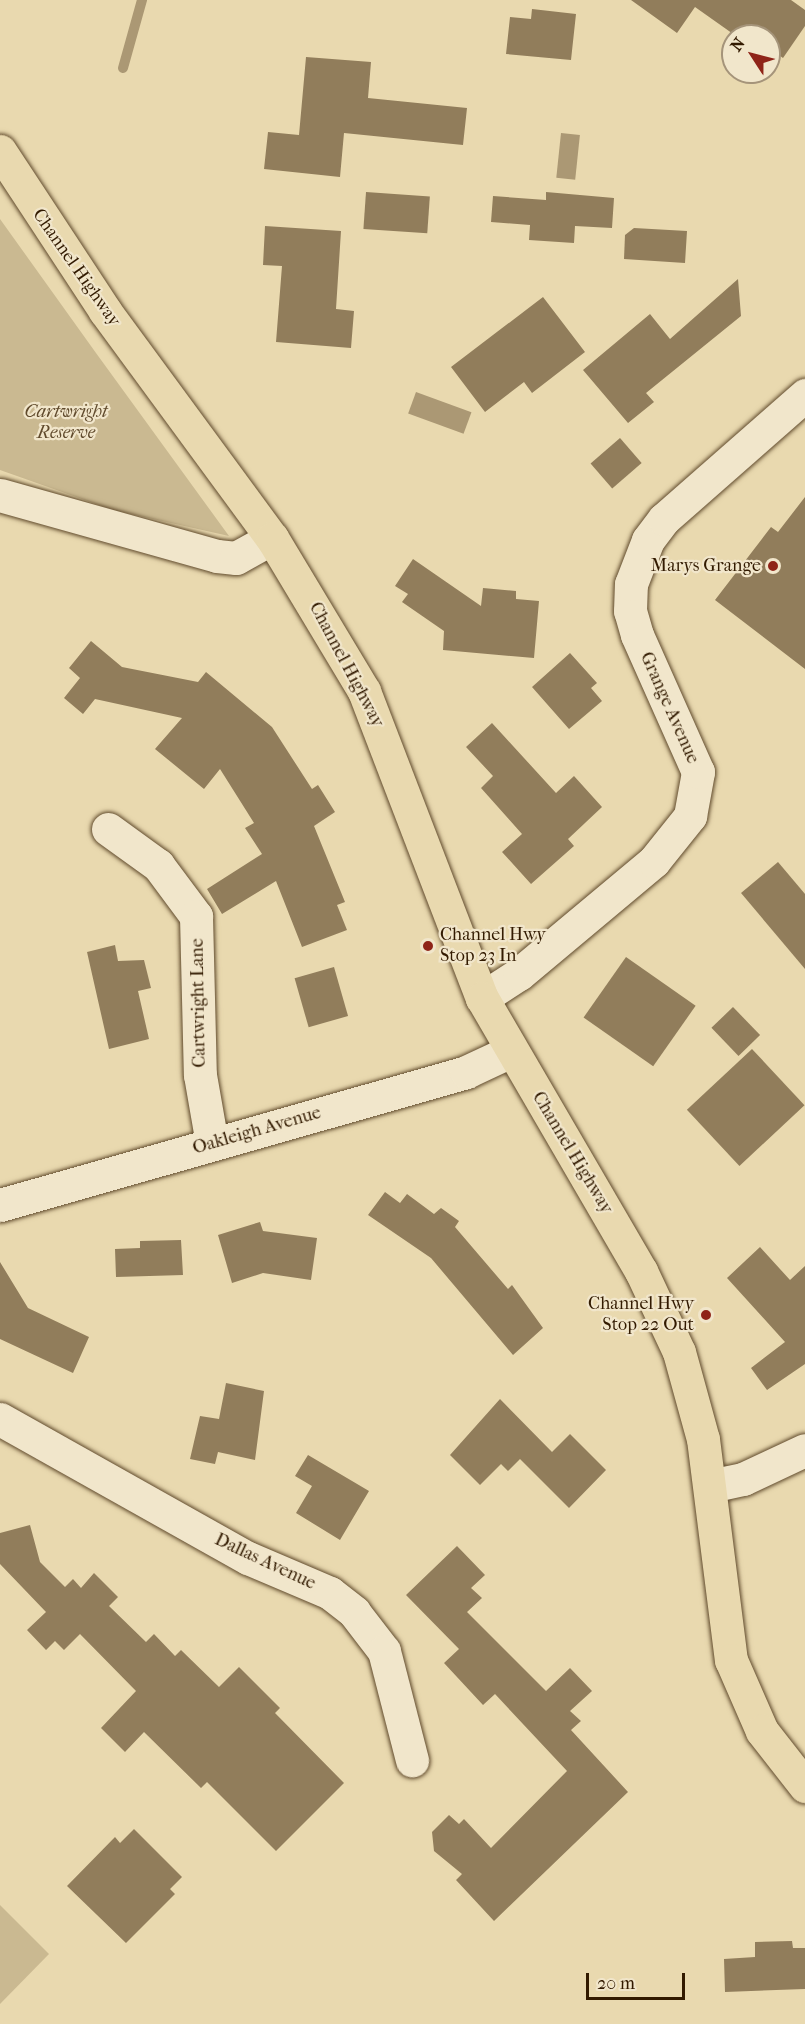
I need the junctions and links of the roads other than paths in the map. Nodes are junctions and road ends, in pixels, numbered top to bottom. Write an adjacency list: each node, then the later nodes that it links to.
1 (5, 161): 4 (main road, Channel Highway)
2 (805, 395): 6 (street, Grange Avenue)
3 (0, 495): 4 (street)
4 (272, 538): 6 (main road, Channel Highway)
5 (108, 829): 8 (street, Cartwright Lane)
6 (482, 998): 7 (main road, Channel Highway)
7 (511, 1051): 8 (street, Oakleigh Avenue); 12 (main road, Channel Highway)
8 (212, 1144): 9 (street, Oakleigh Avenue)
9 (0, 1205)
10 (0, 1419): 13 (street, Dallas Avenue)
11 (805, 1450): 12 (street)
12 (710, 1486): 14 (main road, Channel Highway)
13 (412, 1760)
14 (805, 1786)

